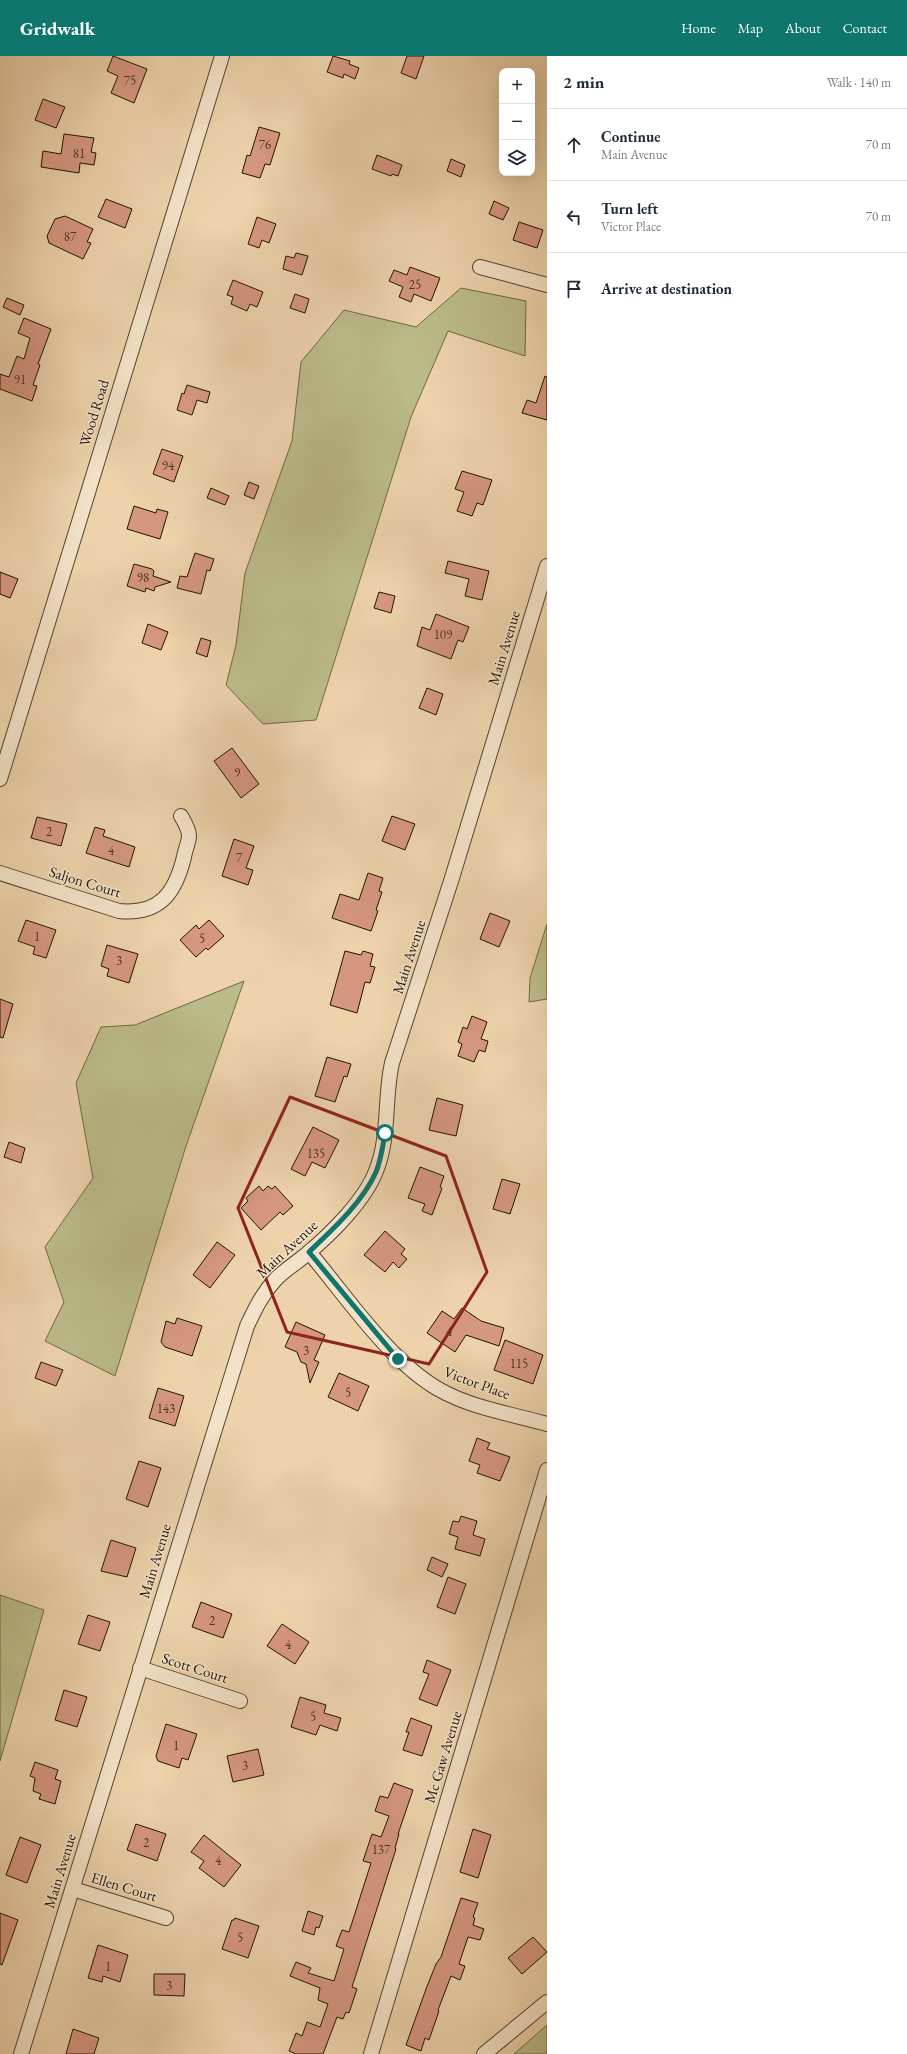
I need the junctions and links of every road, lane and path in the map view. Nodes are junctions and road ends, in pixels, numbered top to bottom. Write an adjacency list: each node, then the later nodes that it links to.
1 (222, 56): 5 (street, Wood Road)
2 (480, 267): 3 (street)
3 (547, 285)
4 (547, 566): 8 (street, Main Avenue)
5 (0, 779)
6 (181, 816): 7 (street, Saljon Court)
7 (0, 873)
8 (309, 1252): 9 (street, Victor Place); 11 (street, Main Avenue)
9 (547, 1424)
10 (547, 1470): 17 (street, Mc Gaw Avenue)
11 (140, 1668): 12 (street, Scott Court); 13 (street, Main Avenue)
12 (240, 1700)
13 (73, 1889): 14 (street, Ellen Court); 16 (street, Main Avenue)
14 (166, 1918)
15 (547, 2002): 18 (street)
16 (21, 2054)
17 (371, 2054)
18 (484, 2054)

